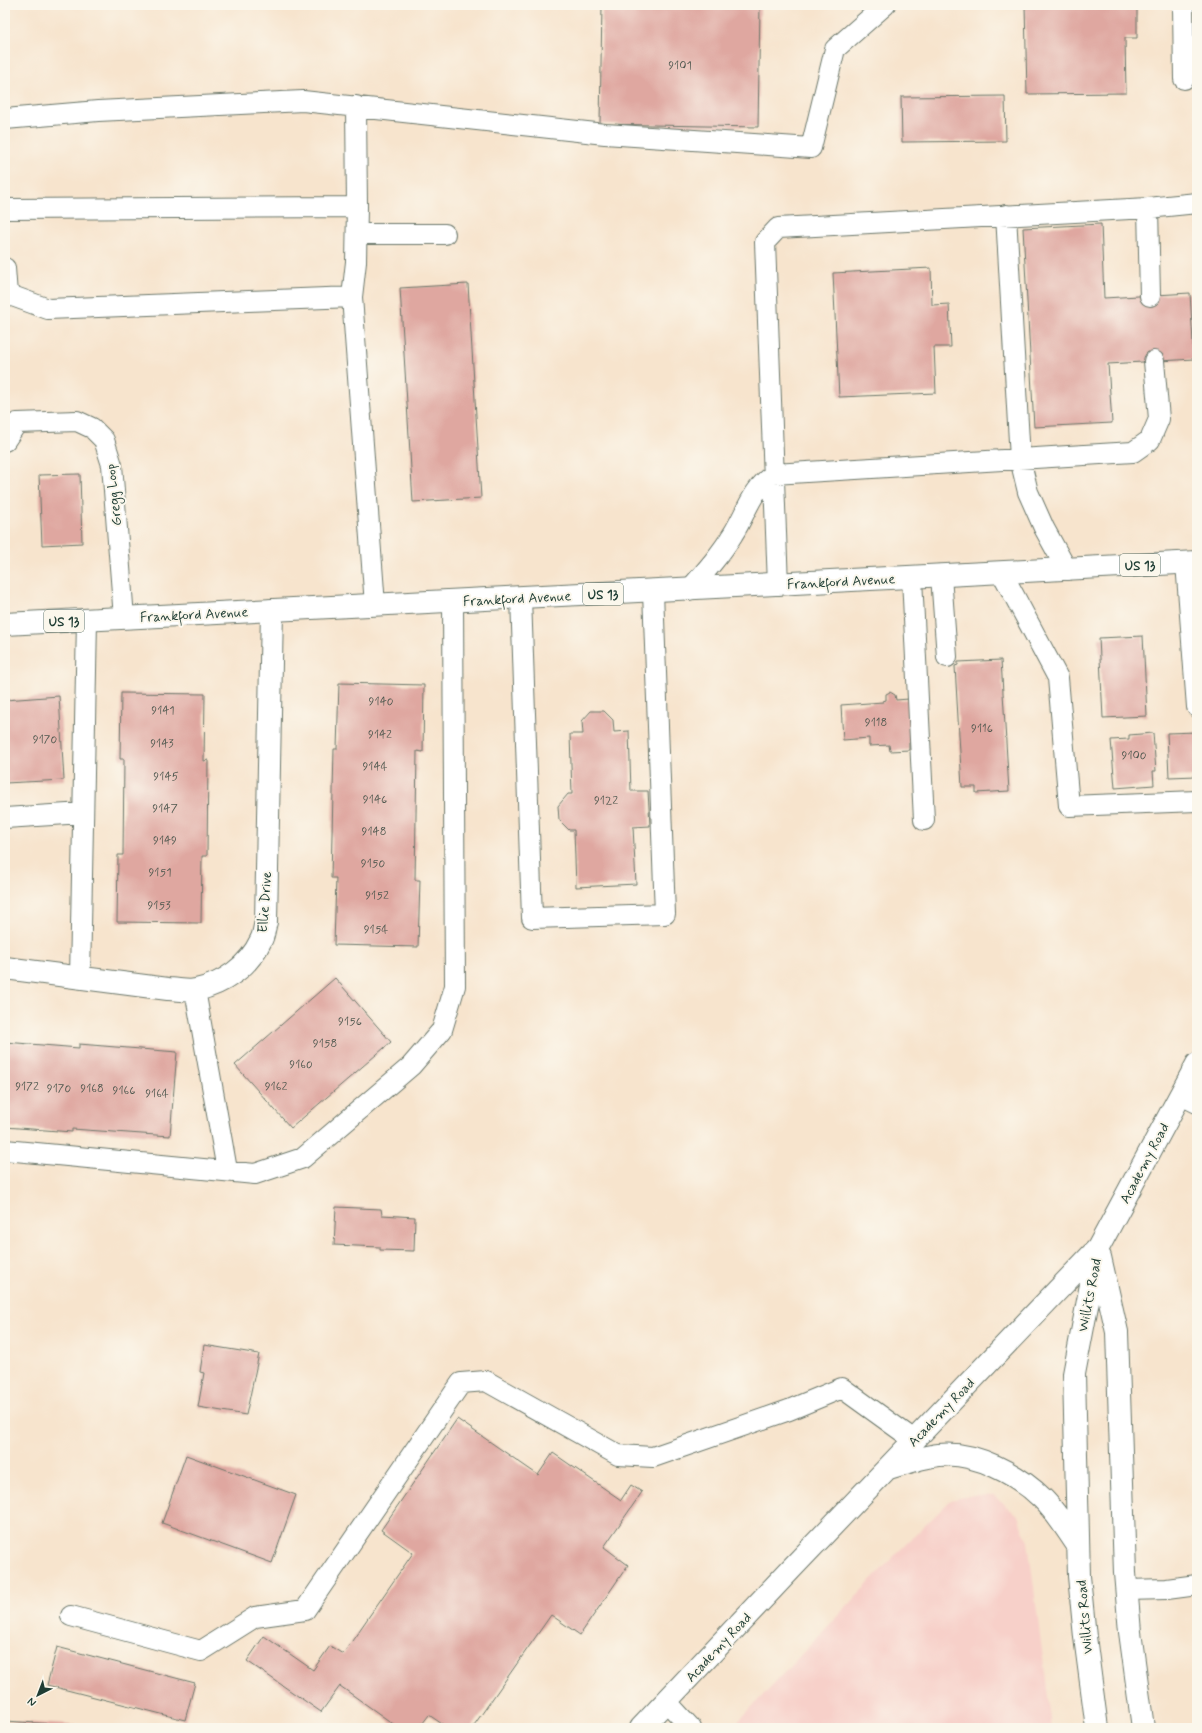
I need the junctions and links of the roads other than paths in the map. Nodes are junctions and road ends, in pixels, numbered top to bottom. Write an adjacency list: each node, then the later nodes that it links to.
1 (884, 5): 4 (lane)
2 (1183, 5): 3 (lane)
3 (1184, 79)
4 (356, 106): 5 (lane); 7 (lane)
5 (5, 119)
6 (1197, 203): 8 (lane)
7 (357, 207): 9 (lane); 11 (lane)
8 (1148, 208): 10 (lane); 14 (lane)
9 (5, 209)
10 (1006, 215): 18 (lane); 19 (lane)
11 (356, 234): 12 (lane); 15 (lane)
12 (445, 234)
13 (5, 268): 15 (lane)
14 (1150, 296)
15 (352, 297): 30 (lane)
16 (1154, 361): 18 (lane)
17 (5, 441): 32 (lane, Gregg Loop)
18 (1020, 459): 19 (lane); 21 (lane)
19 (774, 474): 25 (lane); 26 (lane)
20 (1191, 563): 21 (main road, Frankford Avenue / US 13); 36 (lane)
21 (1068, 570): 22 (main road, Frankford Avenue / US 13)
22 (1002, 573): 23 (main road, Frankford Avenue / US 13); 37 (lane)
23 (941, 576): 24 (main road, Frankford Avenue / US 13); 35 (lane)
24 (912, 578): 25 (main road, Frankford Avenue / US 13); 40 (lane)
25 (778, 585): 26 (main road, Frankford Avenue / US 13)
26 (689, 590): 27 (main road, Frankford Avenue / US 13)
27 (653, 592): 28 (main road, Frankford Avenue / US 13); 28 (lane)
28 (521, 597): 29 (main road, Frankford Avenue / US 13)
29 (453, 601): 30 (main road, Frankford Avenue / US 13); 47 (lane)
30 (375, 605): 31 (main road, Frankford Avenue / US 13)
31 (272, 610): 32 (main road, Frankford Avenue / US 13); 43 (main road, Ellie Drive)
32 (124, 618): 33 (main road, Frankford Avenue / US 13)
33 (87, 620): 34 (main road, Frankford Avenue / US 13); 38 (lane)
34 (5, 624)
35 (947, 657)
36 (1196, 707)
37 (1197, 801)
38 (83, 813): 39 (lane); 42 (lane)
39 (5, 818)
40 (924, 820)
41 (5, 968): 42 (main road, Ellie Drive)
42 (80, 978): 43 (main road, Ellie Drive)
43 (195, 990): 47 (lane)
44 (1197, 1064): 45 (main road, Academy Road)
45 (1189, 1099): 48 (main road, Academy Road)
46 (5, 1150): 47 (lane)
47 (227, 1170)
48 (1098, 1248): 49 (main road, Academy Road); 51 (main road, Willits Road); 53 (main road, Willits Road)
49 (914, 1440): 50 (main road, Academy Road); 54 (lane)
50 (886, 1469): 51 (main road); 55 (main road, Academy Road)
51 (1078, 1546): 58 (main road, Willits Road)
52 (1197, 1585): 53 (lane)
53 (1126, 1590): 59 (main road, Willits Road)
54 (71, 1616)
55 (666, 1701): 56 (main road, Academy Road); 57 (lane)
56 (641, 1728)
57 (691, 1728)
58 (1097, 1728)
59 (1143, 1728)

